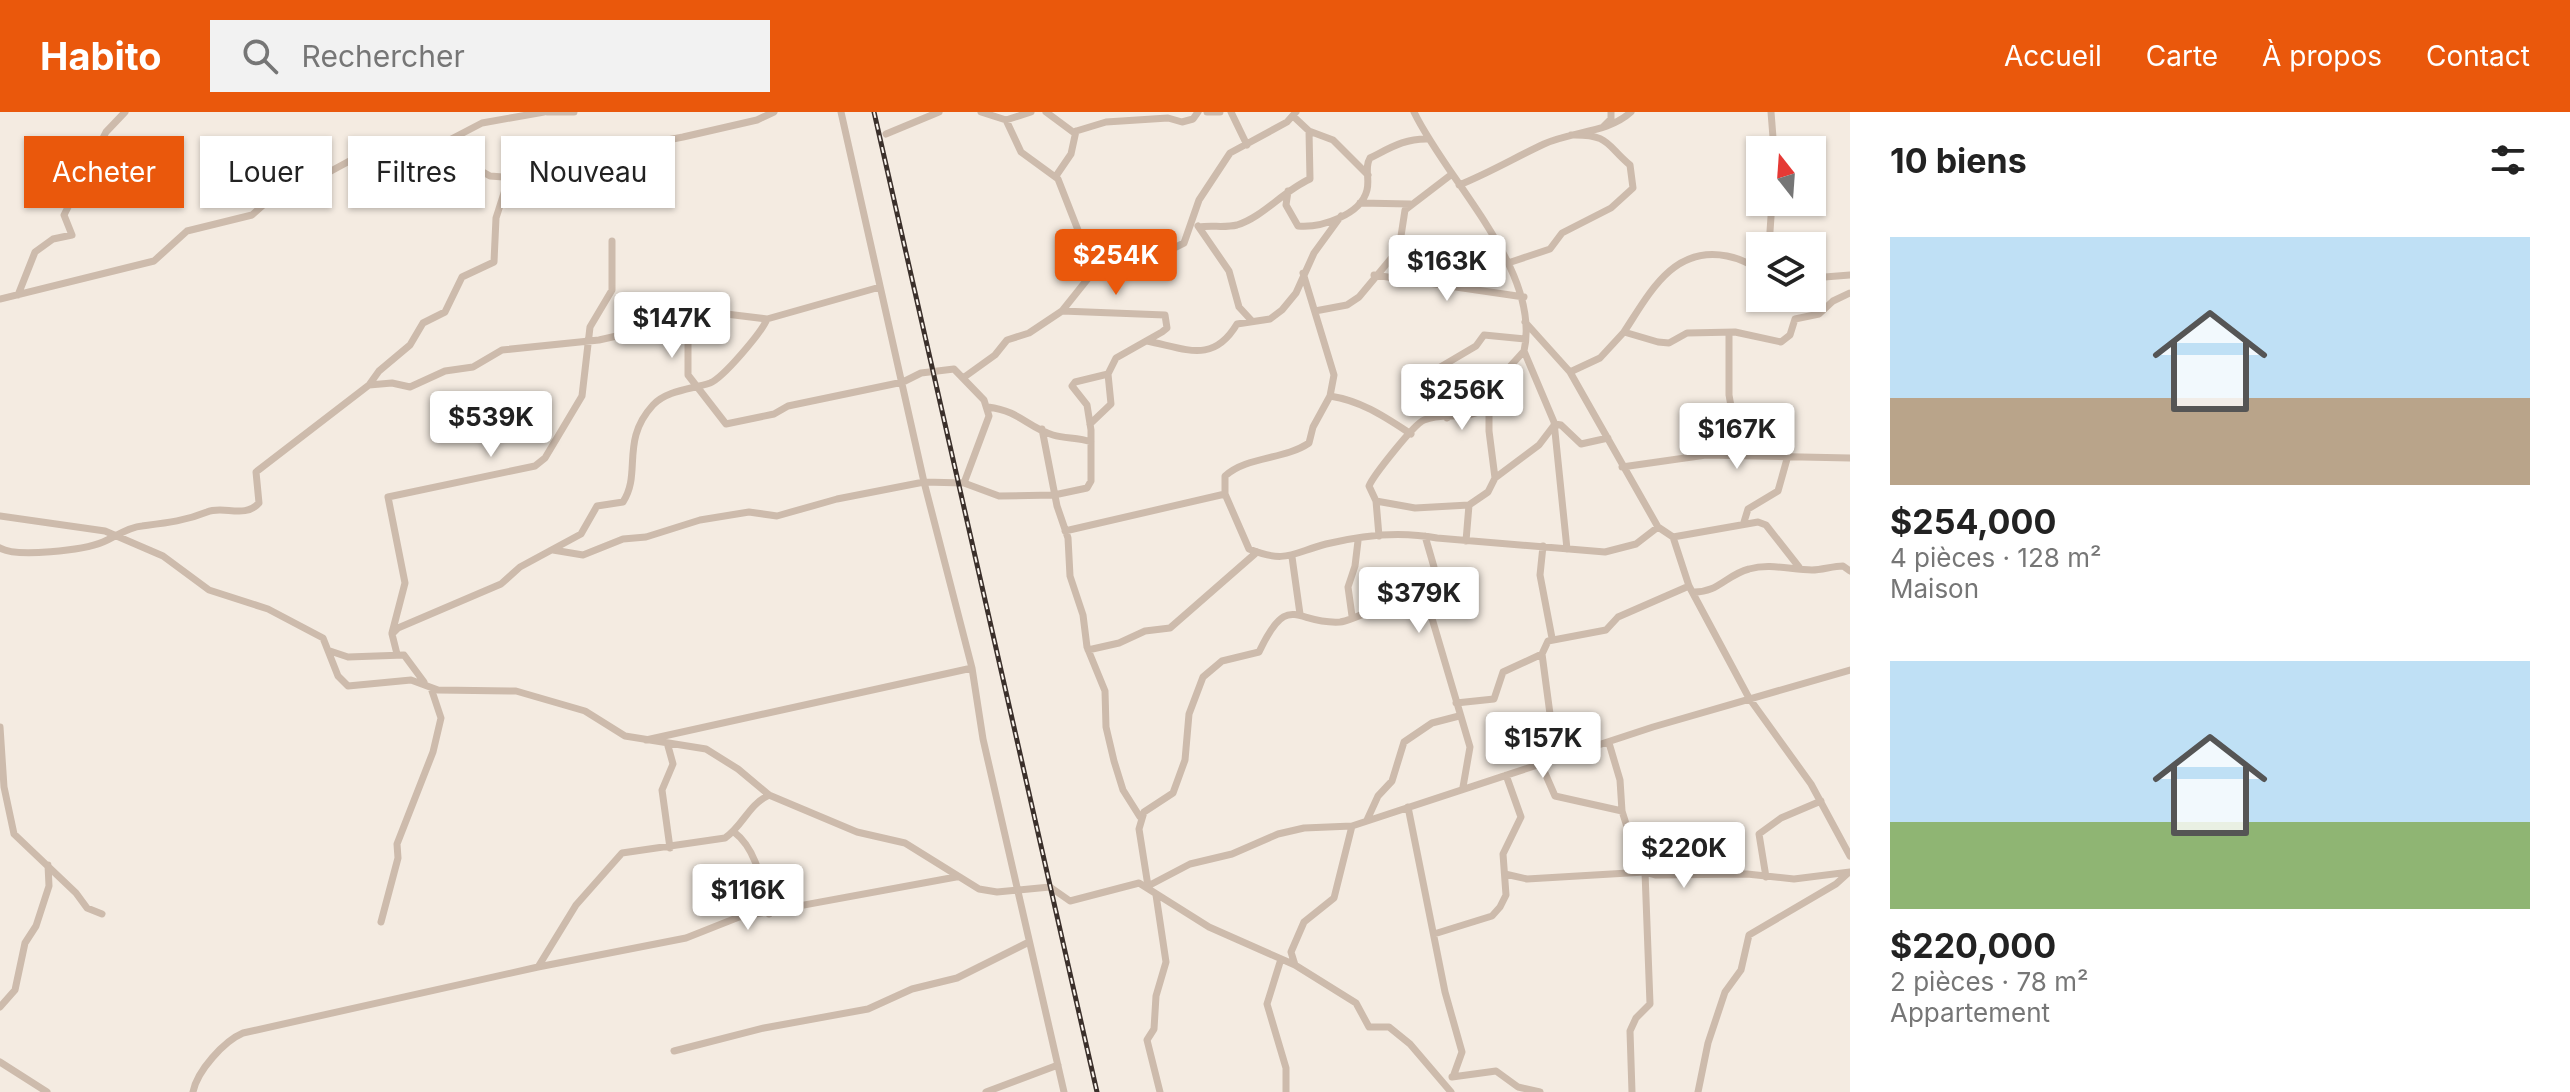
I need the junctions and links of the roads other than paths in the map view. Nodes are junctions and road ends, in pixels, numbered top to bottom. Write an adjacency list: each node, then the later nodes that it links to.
1 (125, 112): 53 (street)
2 (546, 112): 3 (street); 26 (street)
3 (574, 112)
4 (774, 112): 28 (street)
5 (841, 112): 51 (street)
6 (981, 112): 20 (street)
7 (1031, 112): 20 (street)
8 (1046, 112): 22 (street)
9 (1198, 112): 19 (street)
10 (1207, 112): 11 (street)
11 (1220, 112)
12 (1231, 112): 30 (street)
13 (1414, 112): 29 (street)
14 (1611, 112): 21 (street)
15 (1631, 112): 21 (street)
16 (1771, 112): 27 (street)
17 (940, 113): 24 (street)
18 (1295, 114): 23 (street); 30 (street)
19 (1163, 115): 22 (street)
20 (1006, 120): 34 (street)
21 (1602, 128): 25 (street)
22 (1076, 131): 34 (street)
23 (1309, 131): 33 (street); 36 (street)
24 (886, 134)
25 (1571, 135): 35 (street); 44 (street)
26 (457, 136)
27 (1773, 136)
28 (675, 139)
29 (1429, 139): 32 (street); 33 (street)
30 (1247, 145): 41 (street)
31 (348, 162): 53 (street)
32 (1452, 174): 35 (street); 39 (street)
33 (1368, 175): 38 (street)
34 (1056, 176): 46 (street)
35 (1459, 185): 44 (street)
36 (1288, 191): 40 (street); 42 (street)
37 (501, 202): 72 (street)
38 (1360, 203): 39 (street); 40 (street)
39 (1410, 204): 48 (street)
40 (1341, 216): 47 (street)
41 (1192, 217): 42 (street); 46 (street)
42 (1199, 227): 59 (street)
43 (612, 241): 66 (street)
44 (1508, 263): 54 (street)
45 (1746, 263): 62 (street)
46 (1094, 271): 56 (street)
47 (1303, 273): 57 (street); 59 (street)
48 (1374, 275): 54 (street); 57 (street)
49 (1850, 275): 50 (street)
50 (1826, 277)
51 (880, 287): 58 (street); 71 (street)
52 (1850, 293): 63 (street)
53 (18, 295): 55 (street)
54 (1524, 297): 61 (street)
55 (0, 299)
56 (1062, 311): 65 (street); 70 (street)
57 (1315, 311): 74 (street)
58 (767, 319): 60 (street); 73 (street)
59 (1251, 320): 65 (street)
60 (688, 322): 66 (street); 73 (street)
61 (1525, 322): 64 (street); 68 (street)
62 (1624, 332): 63 (street); 68 (street)
63 (1729, 334): 84 (street)
64 (1525, 339): 67 (street); 77 (street)
65 (1147, 341): 69 (street)
66 (587, 342): 72 (street); 119 (street)
67 (1524, 351): 75 (street); 79 (street)
68 (1570, 372): 82 (street)
69 (1108, 374): 78 (street); 78 (street)
70 (963, 378): 71 (street); 76 (street)
71 (903, 382): 73 (street); 89 (street)
72 (369, 385): 99 (street)
73 (697, 387): 110 (street)
74 (1330, 396): 81 (street); 91 (street)
75 (1489, 404): 77 (street); 88 (street)
76 (988, 407): 80 (street); 90 (street)
77 (1447, 418): 81 (street)
78 (1090, 424): 83 (street)
79 (1555, 424): 82 (street); 88 (street); 109 (street)
80 (1042, 429): 83 (street); 92 (street)
81 (1411, 434): 93 (street)
82 (1608, 438): 87 (street)
83 (1091, 442): 92 (street)
84 (1740, 456): 86 (street); 87 (street)
85 (1850, 458): 86 (street)
86 (1787, 459): 96 (street)
87 (1622, 467): 97 (street)
88 (1495, 478): 94 (street)
89 (924, 482): 90 (street); 110 (street); 125 (street)
90 (964, 483): 92 (street)
91 (1225, 494): 98 (street); 111 (street)
92 (1054, 495): 98 (street)
93 (1376, 501): 94 (street); 100 (street)
94 (1469, 505): 105 (street)
95 (1, 517): 99 (street)
96 (1744, 522): 102 (street); 113 (street)
97 (1658, 527): 102 (street); 109 (street)
98 (1065, 531): 121 (street)
99 (114, 535): 108 (street); 122 (street)
100 (1379, 536): 101 (street); 104 (street)
101 (1425, 536): 103 (street); 106 (street)
102 (1673, 537): 116 (street)
103 (1437, 538): 105 (street); 106 (street)
104 (1358, 541): 112 (street); 118 (street)
105 (1466, 541): 107 (street)
106 (1427, 546): 115 (street)
107 (1543, 546): 109 (street); 120 (street)
108 (0, 548)
109 (1567, 549)
110 (553, 550): 119 (street)
111 (1257, 552): 112 (street); 121 (street)
112 (1292, 557): 117 (street)
113 (1799, 567): 114 (street); 116 (street)
114 (1850, 571)
115 (1429, 588): 118 (street); 129 (street)
116 (1691, 589): 120 (street); 128 (street)
117 (1300, 614): 118 (street); 144 (street)
118 (1352, 616)
119 (392, 634): 123 (street)
120 (1552, 638): 124 (street)
121 (1088, 650): 144 (street)
122 (330, 651): 123 (street); 127 (street)
123 (397, 654): 127 (street)
124 (1542, 654): 129 (street); 135 (street)
125 (972, 668): 132 (street); 160 (street)
126 (1850, 670): 128 (street)
127 (428, 685): 132 (street); 164 (street)
128 (1749, 698): 133 (street); 140 (street)
129 (1456, 703): 130 (street)
130 (1459, 716): 138 (street); 146 (street)
131 (0, 727): 143 (street)
132 (643, 740): 134 (street)
133 (1609, 743): 135 (street); 142 (street)
134 (668, 746): 139 (street); 151 (street)
135 (1556, 759): 136 (street)
136 (1541, 764): 137 (street); 142 (street)
137 (1506, 775): 138 (street); 156 (street)
138 (1463, 787): 141 (street)
139 (769, 795): 147 (street); 157 (street)
140 (1821, 801): 152 (street); 158 (street)
141 (1408, 807): 146 (street); 165 (street)
142 (1622, 811): 154 (street)
143 (9, 813): 145 (street); 153 (street)
144 (1140, 817): 159 (street)
145 (0, 820)
146 (1367, 820): 148 (street)
147 (739, 823): 149 (street); 150 (street)
148 (1352, 826): 159 (street); 168 (street)
149 (734, 832): 150 (street); 151 (street)
150 (742, 839): 163 (street)
151 (670, 848): 169 (street)
152 (1850, 856)
153 (48, 865): 162 (street); 170 (street)
154 (1645, 872): 156 (street); 158 (street); 184 (street)
155 (1850, 872): 158 (street); 185 (street)
156 (1505, 874): 165 (street)
157 (956, 877): 160 (street); 163 (street)
158 (1766, 877)
159 (1148, 886): 160 (street); 161 (street)
160 (1019, 890): 166 (street)
161 (1155, 893): 167 (street); 180 (street)
162 (102, 914)
163 (769, 914): 169 (street)
164 (381, 922)
165 (1434, 934): 174 (street)
166 (1029, 942): 171 (street); 173 (street)
167 (1281, 959): 168 (street); 181 (street)
168 (1295, 965): 175 (street)
169 (538, 967): 177 (street)
170 (0, 1007)
171 (674, 1051)
172 (0, 1062): 176 (street)
173 (1058, 1065): 178 (street); 179 (street)
174 (1453, 1077): 175 (street); 183 (street)
175 (1442, 1080): 182 (street)
176 (47, 1092)
177 (193, 1092)
178 (985, 1092)
179 (1064, 1092)
180 (1160, 1092)
181 (1286, 1092)
182 (1451, 1092)
183 (1540, 1092)
184 (1632, 1092)
185 (1698, 1092)

